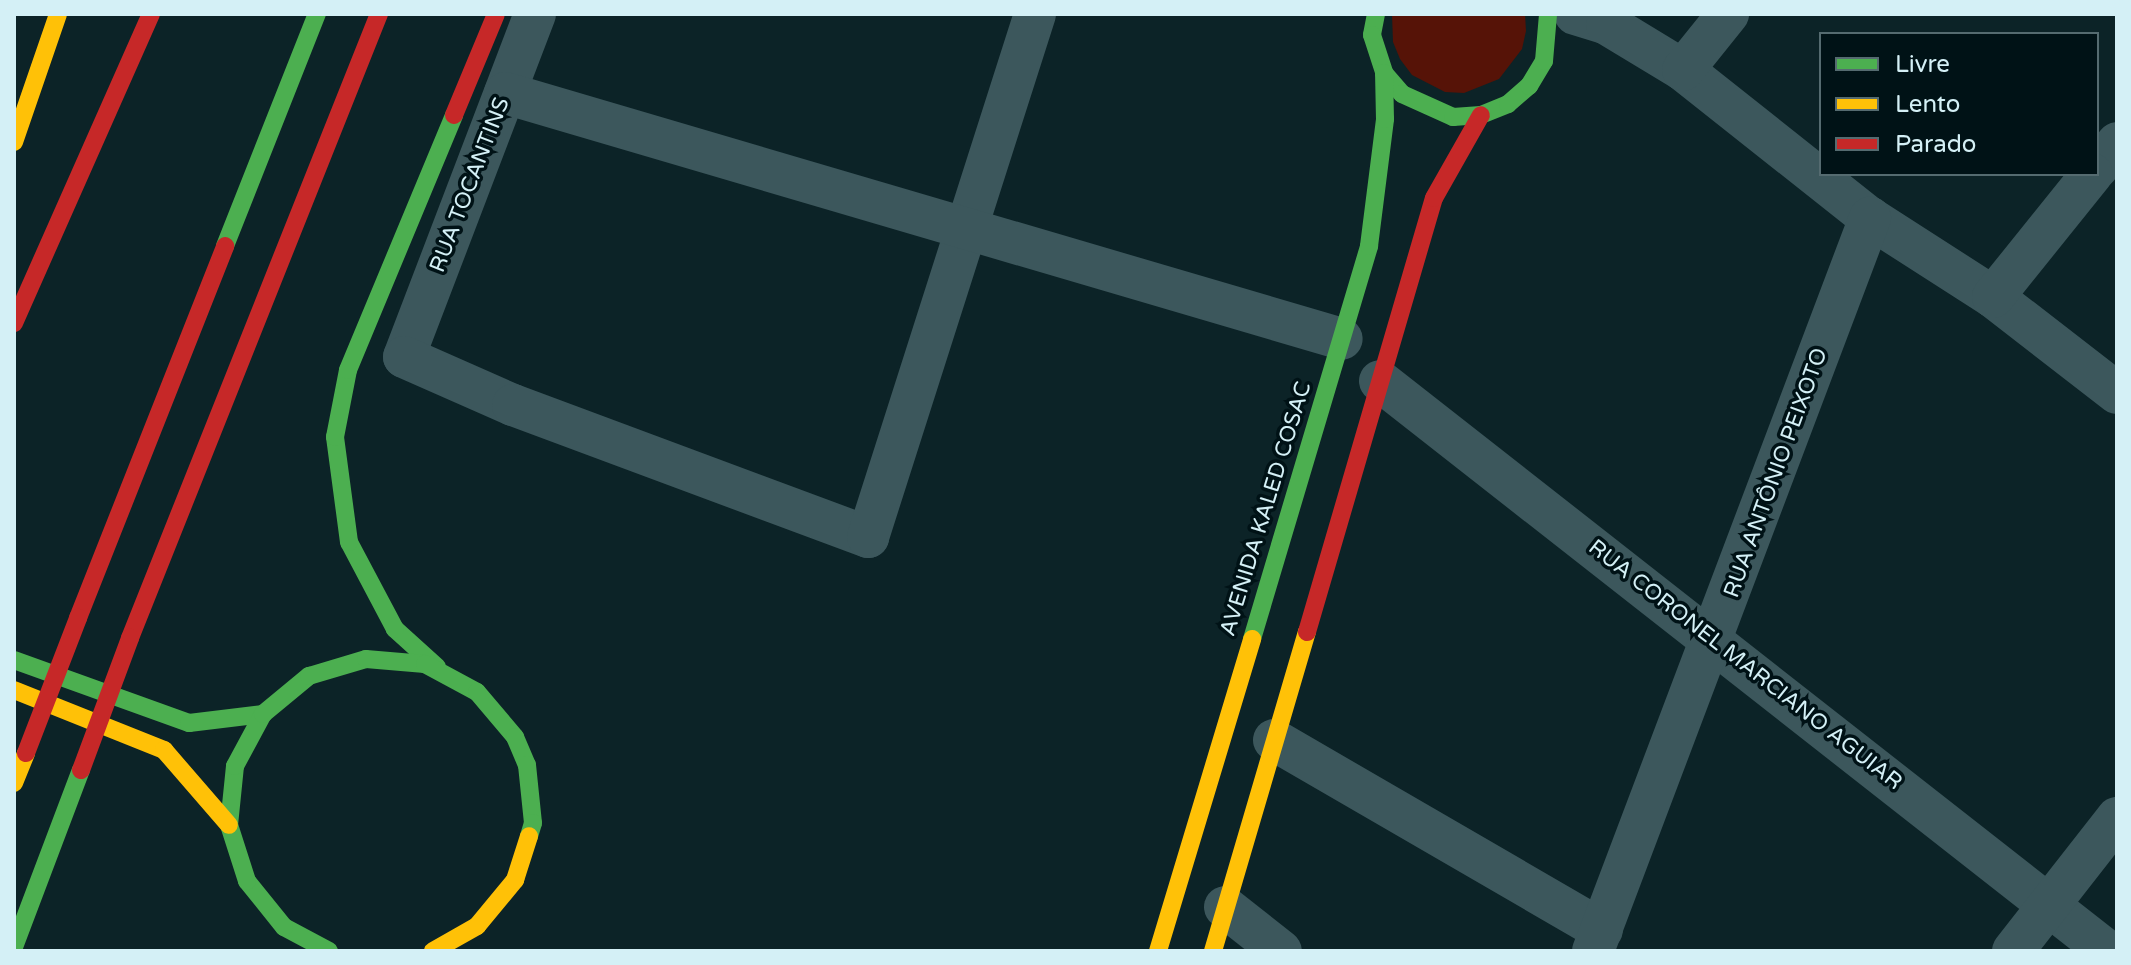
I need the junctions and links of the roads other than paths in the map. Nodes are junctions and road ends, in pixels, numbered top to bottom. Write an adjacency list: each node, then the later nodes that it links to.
1 (58, 14): 16 (main road)
2 (151, 14): 23 (main road)
3 (317, 14): 33 (main road, bridge)
4 (379, 14): 41 (main road, bridge)
5 (496, 14): 29 (main road)
6 (535, 14): 14 (street, RUA TOCANTINS)
7 (1035, 14): 21 (street)
8 (1376, 14): 13 (main road)
9 (1548, 14): 15 (main road)
10 (1575, 14): 12 (street)
11 (1728, 14): 12 (street)
12 (1683, 70): 20 (street)
13 (1384, 73): 15 (main road); 24 (main road, AVENIDA KALED COSAC)
14 (505, 93): 21 (street); 21 (street, RUA TOCANTINS)
15 (1481, 115): 25 (main road)
16 (14, 142)
17 (2117, 143): 18 (street)
18 (2099, 166)
19 (2090, 176): 22 (street)
20 (1870, 218): 22 (street); 27 (street, RUA ANTÔNIO PEIXOTO)
21 (965, 232): 24 (street)
22 (1993, 297): 26 (street)
23 (14, 323)
24 (1342, 339): 44 (main road, AVENIDA KALED COSAC)
25 (1380, 381): 27 (street, RUA CORONEL MARCIANO AGUIAR); 32 (main road)
26 (2117, 393)
27 (1715, 639): 37 (street, RUA CORONEL MARCIANO AGUIAR); 40 (street, RUA ANTÔNIO PEIXOTO)
28 (14, 660): 31 (main road)
29 (442, 671): 31 (main road); 36 (main road)
30 (14, 690): 35 (main road)
31 (263, 714): 35 (main road)
32 (1274, 740): 38 (main road); 40 (street)
33 (14, 783)
34 (2117, 818): 37 (street)
35 (229, 825): 42 (main road)
36 (499, 905): 39 (main road); 43 (main road)
37 (2048, 906): 47 (street); 48 (street, RUA CORONEL MARCIANO AGUIAR)
38 (1225, 907): 45 (main road); 46 (street)
39 (499, 936)
40 (1598, 940)
41 (14, 947)
42 (329, 951)
43 (433, 951)
44 (1158, 951)
45 (1213, 951)
46 (1281, 951)
47 (2013, 951)
48 (2107, 951)

